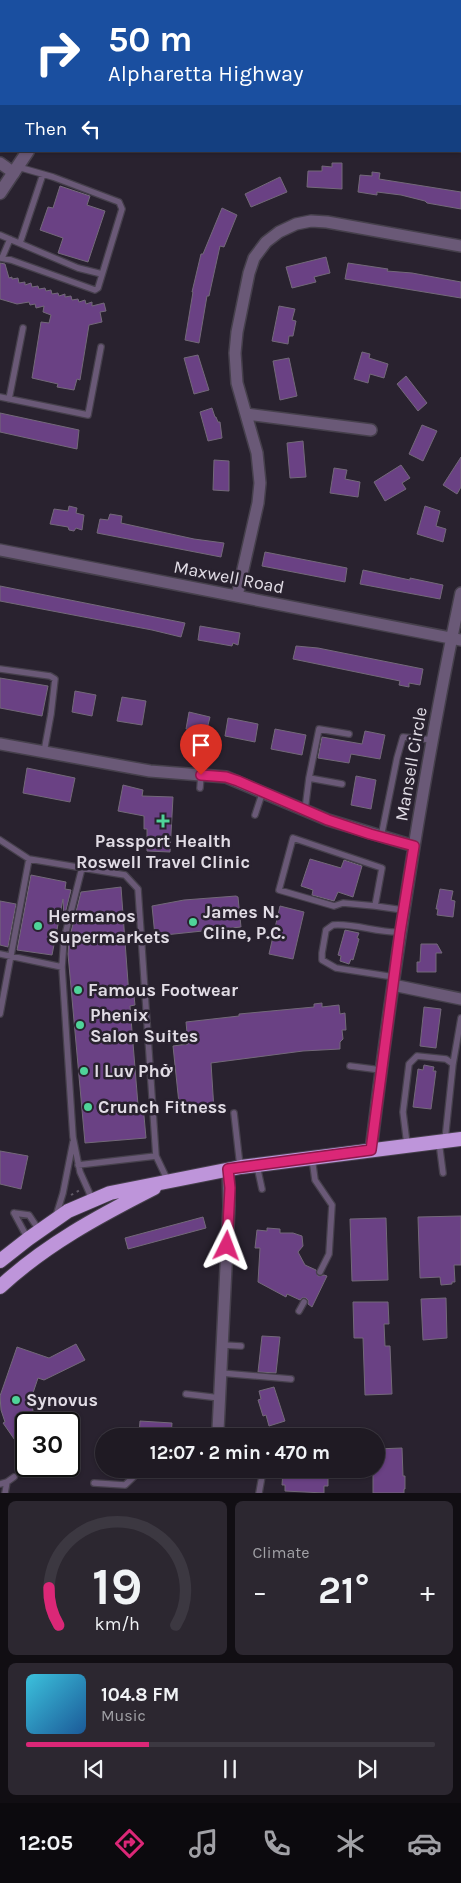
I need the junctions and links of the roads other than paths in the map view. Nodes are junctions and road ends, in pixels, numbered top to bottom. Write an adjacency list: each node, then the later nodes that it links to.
1 (27, 152): 3 (street)
2 (0, 163): 3 (street)
3 (16, 170): 4 (lane); 5 (street)
4 (43, 174): 8 (lane); 11 (lane)
5 (0, 193)
6 (0, 235): 7 (lane)
7 (10, 239): 8 (lane); 10 (lane)
8 (20, 243): 11 (lane)
9 (461, 246): 16 (street)
10 (1, 258): 11 (lane)
11 (102, 274)
12 (23, 328): 15 (lane)
13 (101, 348): 15 (lane)
14 (0, 397): 15 (lane)
15 (9, 399)
16 (246, 414): 17 (street); 20 (street)
17 (371, 430)
18 (0, 550): 20 (street, Maxwell Road)
19 (461, 593): 21 (street, Mansell Circle)
20 (237, 596): 21 (street, Maxwell Road)
21 (456, 639): 24 (street, Mansell Circle)
22 (0, 669): 26 (lane)
23 (349, 734): 28 (lane)
24 (433, 740): 34 (lane); 36 (street, Mansell Circle)
25 (0, 744): 26 (street)
26 (44, 752): 27 (street)
27 (201, 775): 30 (lane); 31 (street)
28 (309, 778): 29 (lane); 32 (lane)
29 (342, 784)
30 (200, 788)
31 (263, 791): 32 (street); 33 (lane)
32 (305, 810): 34 (street)
33 (255, 815)
34 (381, 837): 36 (street)
35 (0, 840): 37 (lane)
36 (414, 846): 40 (street, Mansell Circle)
37 (29, 859): 38 (lane); 43 (lane)
38 (82, 868): 44 (lane); 58 (lane)
39 (375, 906): 39 (lane); 40 (lane)
40 (404, 910): 41 (street, Mansell Circle)
41 (400, 932): 45 (street, Mansell Circle); 45 (lane)
42 (0, 954): 43 (lane)
43 (12, 956): 44 (lane); 47 (lane)
44 (62, 967): 53 (lane)
45 (394, 981): 46 (street); 51 (street, Mansell Circle)
46 (461, 999)
47 (0, 1014)
48 (461, 1018): 49 (lane)
49 (453, 1064): 55 (lane); 56 (lane)
50 (350, 1066): 51 (lane)
51 (381, 1070): 57 (street, Mansell Circle)
52 (234, 1113): 62 (lane)
53 (74, 1138): 60 (lane); 67 (lane)
54 (461, 1139): 55 (highway)
55 (442, 1141): 56 (highway); 63 (lane)
56 (407, 1146): 57 (highway)
57 (371, 1150): 59 (highway)
58 (156, 1156): 60 (lane); 64 (lane)
59 (312, 1158): 61 (highway); 72 (lane)
60 (78, 1165): 66 (lane)
61 (256, 1165): 62 (highway); 65 (lane)
62 (234, 1168): 64 (highway); 76 (street)
63 (443, 1173)
64 (168, 1181): 66 (highway); 69 (highway)
65 (262, 1188)
66 (90, 1201): 67 (highway); 69 (highway)
67 (53, 1221): 68 (highway)
68 (39, 1230): 70 (highway); 70 (lane)
69 (75, 1232): 73 (highway)
70 (28, 1239): 71 (highway)
71 (0, 1261)
72 (320, 1272)
73 (0, 1287)
74 (304, 1302): 75 (lane)
75 (299, 1312)
76 (222, 1345): 77 (lane); 78 (street)
77 (241, 1346)
78 (221, 1372): 79 (lane); 81 (street)
79 (290, 1379)
80 (186, 1394): 81 (lane)
81 (220, 1398): 82 (street)
82 (218, 1428)
83 (14, 1477): 86 (lane)
84 (133, 1478): 88 (lane)
85 (262, 1478): 90 (lane)
86 (8, 1482): 87 (lane); 89 (lane)
87 (0, 1484)
88 (94, 1484)
89 (5, 1493)
90 (259, 1493)

